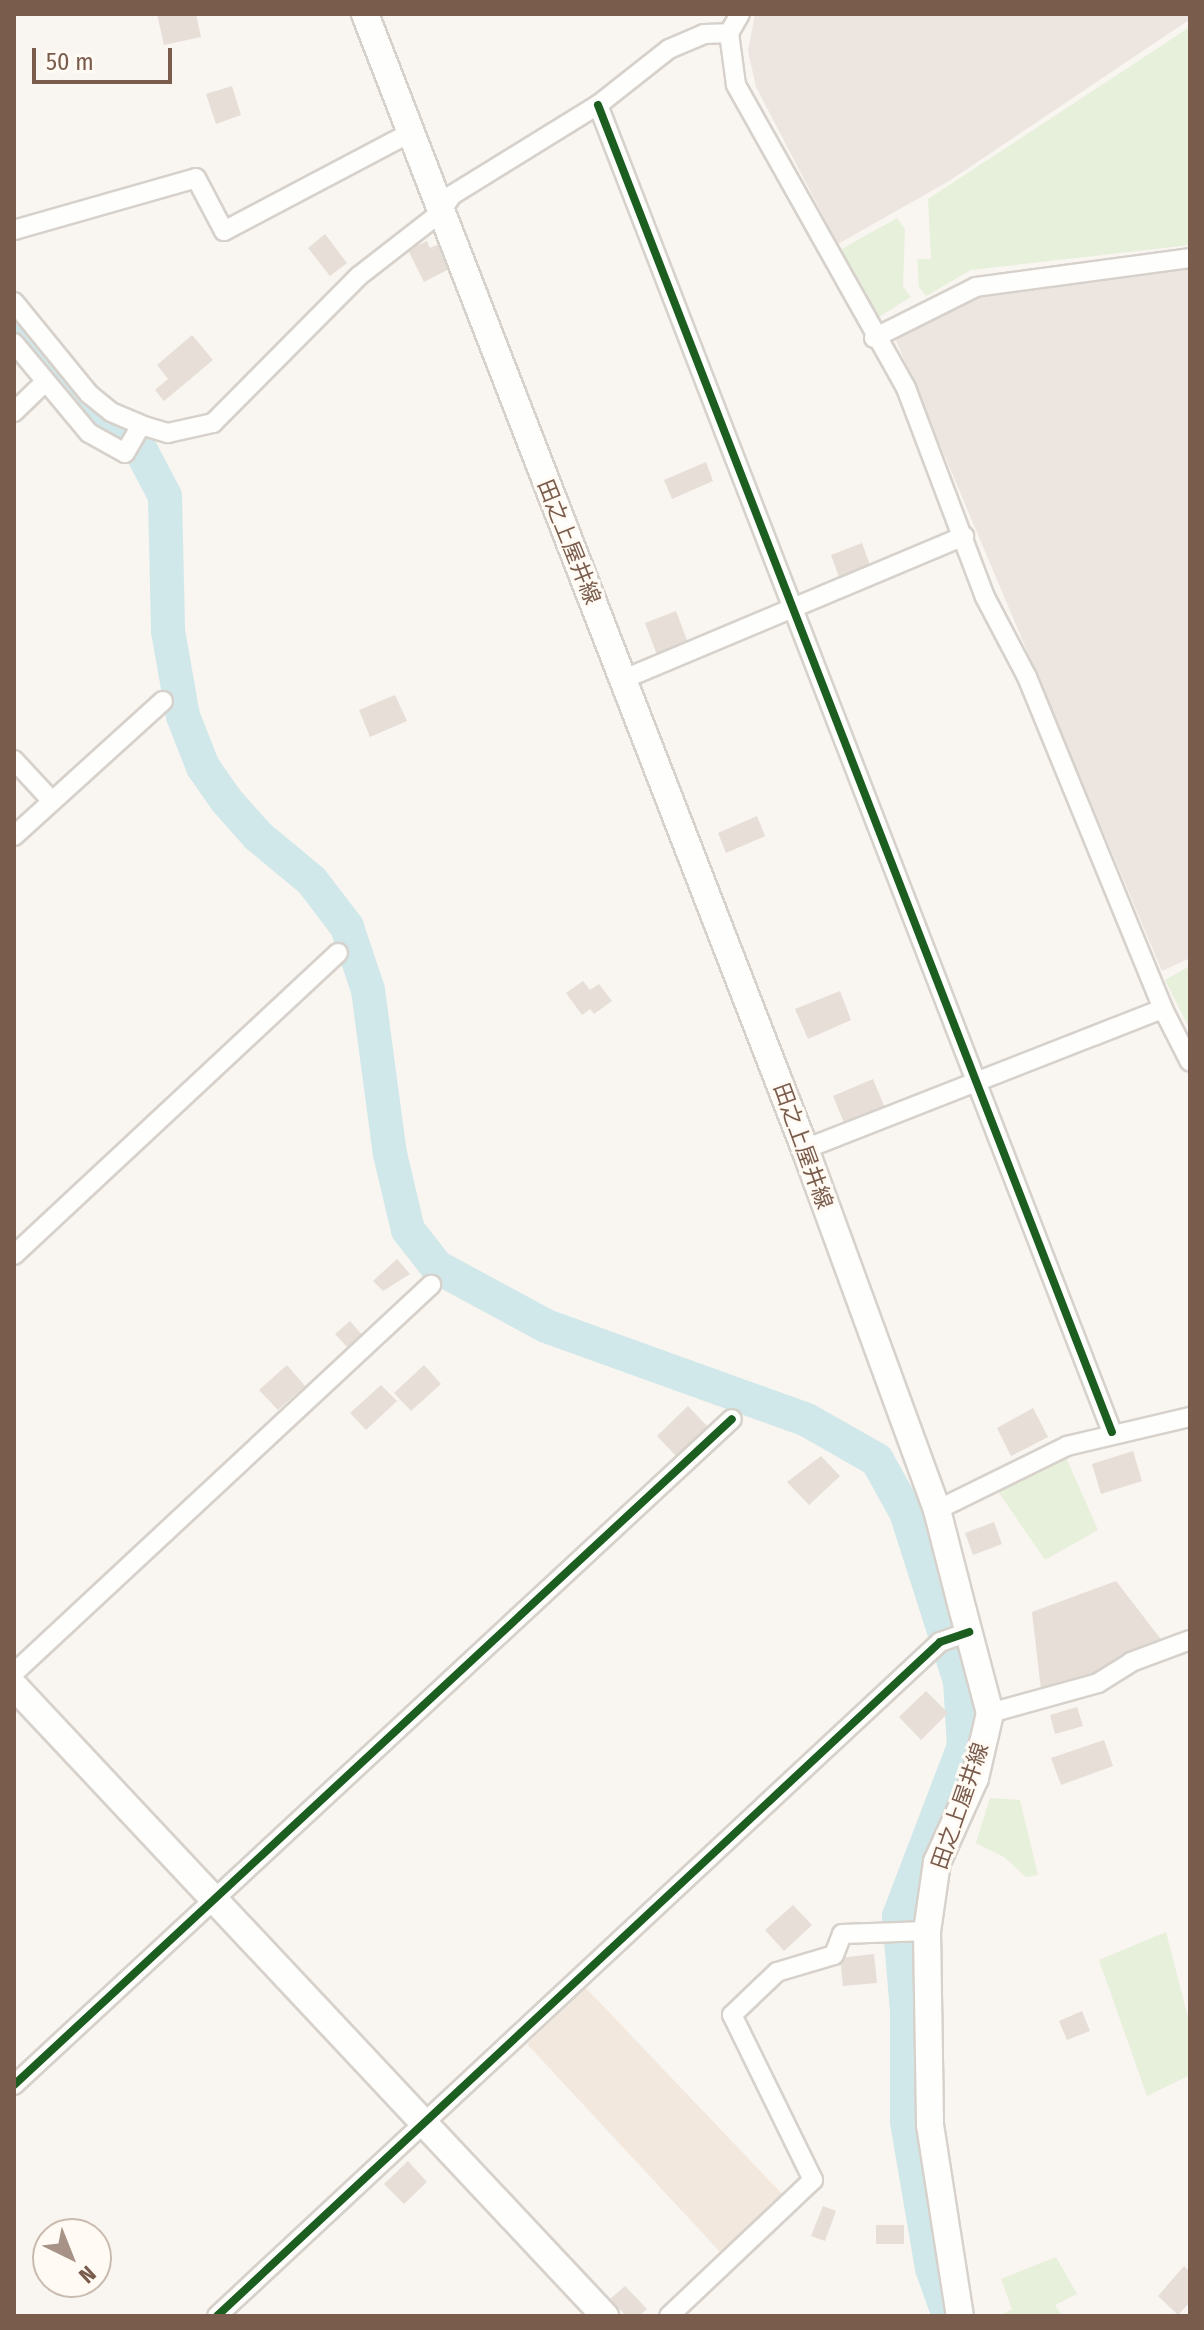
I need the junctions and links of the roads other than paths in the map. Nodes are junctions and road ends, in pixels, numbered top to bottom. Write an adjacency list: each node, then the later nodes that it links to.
1 (365, 14): 5 (main road, 田之上屋井線)
2 (740, 14): 3 (street)
3 (729, 33): 4 (street); 10 (street)
4 (598, 105): 6 (street); 16 (street)
5 (410, 133): 6 (main road, 田之上屋井線); 7 (street)
6 (440, 213): 14 (street); 17 (main road, 田之上屋井線)
7 (14, 230)
8 (1190, 258): 10 (street)
9 (14, 302): 14 (street)
10 (874, 338): 15 (street)
11 (14, 343): 12 (street)
12 (44, 383): 13 (street); 14 (street)
13 (14, 412)
14 (136, 435)
15 (964, 536): 16 (street); 23 (street)
16 (794, 608): 17 (street); 25 (street)
17 (624, 679): 26 (main road, 田之上屋井線)
18 (163, 701): 20 (street)
19 (14, 760): 20 (street)
20 (52, 801): 21 (street)
21 (14, 836)
22 (338, 953): 27 (street)
23 (1163, 1009): 24 (street); 25 (street)
24 (1190, 1062)
25 (977, 1084): 26 (street); 31 (street)
26 (805, 1149): 32 (main road, 田之上屋井線)
27 (14, 1255)
28 (431, 1285): 35 (street)
29 (1190, 1417): 31 (street)
30 (732, 1419): 38 (street)
31 (1112, 1432): 32 (street)
32 (937, 1510): 33 (main road, 田之上屋井線)
33 (969, 1632): 37 (main road, 田之上屋井線); 41 (street)
34 (1190, 1640): 37 (street)
35 (14, 1673)
36 (14, 1686): 38 (main road)
37 (990, 1713): 39 (main road, 田之上屋井線)
38 (214, 1895): 40 (street); 41 (main road)
39 (911, 1931): 44 (street); 45 (main road, 田之上屋井線)
40 (14, 2085)
41 (422, 2122): 42 (street); 43 (main road)
42 (217, 2316)
43 (605, 2316)
44 (669, 2316)
45 (960, 2316)

